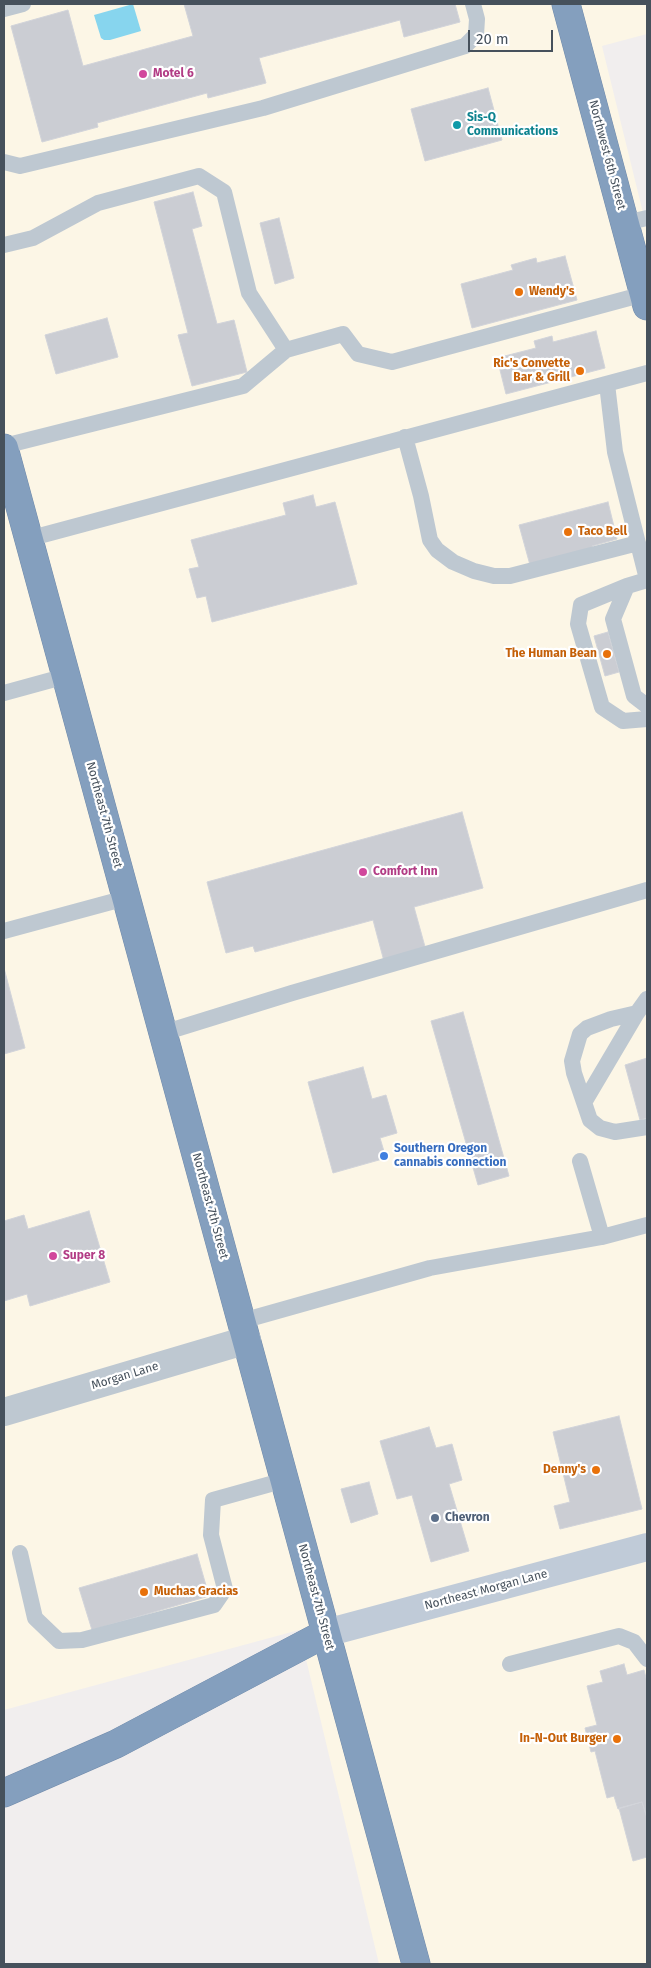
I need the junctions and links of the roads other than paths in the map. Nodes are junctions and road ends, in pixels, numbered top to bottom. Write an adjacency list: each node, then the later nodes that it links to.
1 (23, 4): 4 (lane)
2 (473, 4): 5 (lane)
3 (566, 4): 6 (highway, Northwest 6th Street)
4 (4, 9)
5 (4, 162)
6 (636, 221): 8 (highway, Northwest 6th Street)
7 (4, 245): 9 (lane)
8 (646, 300): 9 (lane)
9 (286, 350): 13 (lane)
10 (647, 373): 11 (lane)
11 (607, 384): 12 (lane); 15 (lane)
12 (405, 438): 14 (lane); 15 (lane)
13 (4, 447): 14 (highway, Northeast 7th Street)
14 (28, 539): 18 (highway, Northeast 7th Street)
15 (638, 544): 16 (lane)
16 (647, 580): 17 (lane)
17 (627, 586): 20 (lane); 21 (lane)
18 (66, 676): 19 (lane); 23 (highway, Northeast 7th Street)
19 (4, 693)
20 (647, 706)
21 (647, 719)
22 (647, 890): 27 (lane)
23 (126, 898): 24 (lane); 27 (highway, Northeast 7th Street)
24 (4, 931)
25 (647, 999): 26 (lane)
26 (637, 1013): 28 (lane); 28 (lane)
27 (163, 1033): 33 (highway, Northeast 7th Street)
28 (585, 1101): 29 (lane)
29 (647, 1127)
30 (580, 1161): 32 (lane)
31 (647, 1225): 32 (lane)
32 (602, 1237): 33 (lane)
33 (244, 1330): 34 (street, Morgan Lane); 35 (highway, Northeast 7th Street)
34 (4, 1412)
35 (285, 1480): 37 (lane); 38 (highway, Northeast 7th Street)
36 (647, 1547): 38 (street, Northeast Morgan Lane)
37 (20, 1553)
38 (326, 1633): 41 (highway); 42 (highway, Northeast 7th Street)
39 (647, 1659): 40 (lane)
40 (510, 1664)
41 (4, 1793)
42 (416, 1964)

